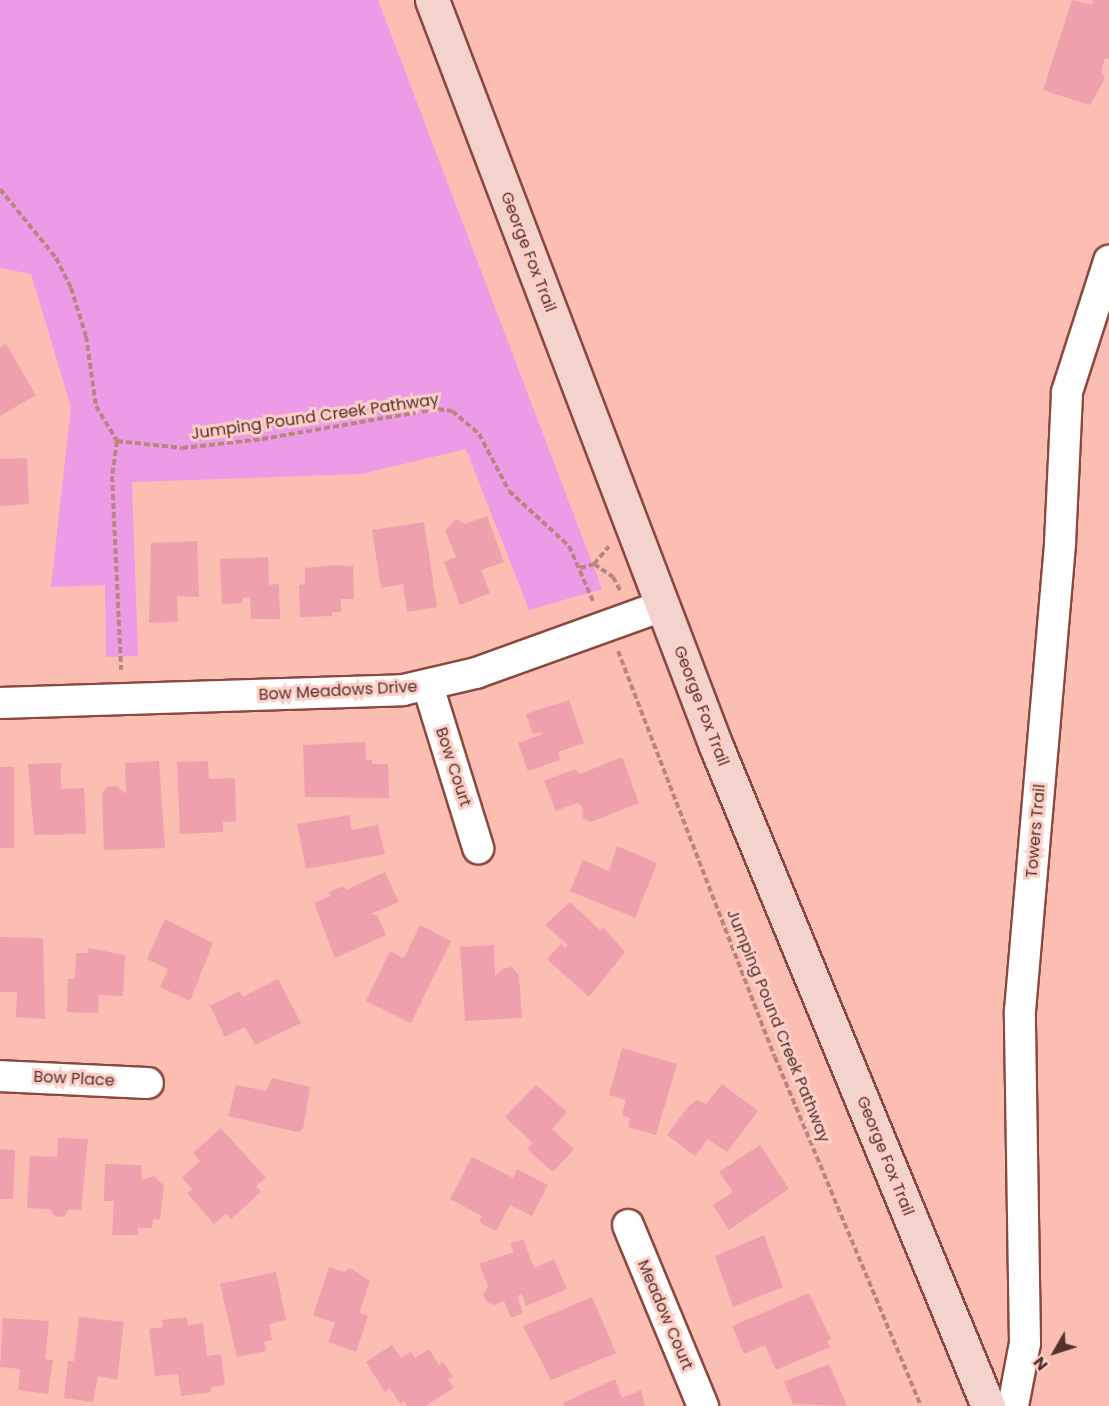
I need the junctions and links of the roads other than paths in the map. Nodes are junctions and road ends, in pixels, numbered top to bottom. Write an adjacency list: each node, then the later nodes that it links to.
1 (432, 0): 3 (street, George Fox Trail)
2 (1109, 261): 12 (street, Towers Trail)
3 (662, 606): 4 (street, Bow Meadows Drive); 11 (street, George Fox Trail)
4 (428, 686): 5 (street, Bow Meadows Drive); 6 (street, Bow Court)
5 (0, 703)
6 (478, 848)
7 (0, 1076): 8 (street, Bow Place)
8 (148, 1083)
9 (628, 1225): 10 (street, Meadow Court)
10 (703, 1406)
11 (988, 1406)
12 (1013, 1406)

